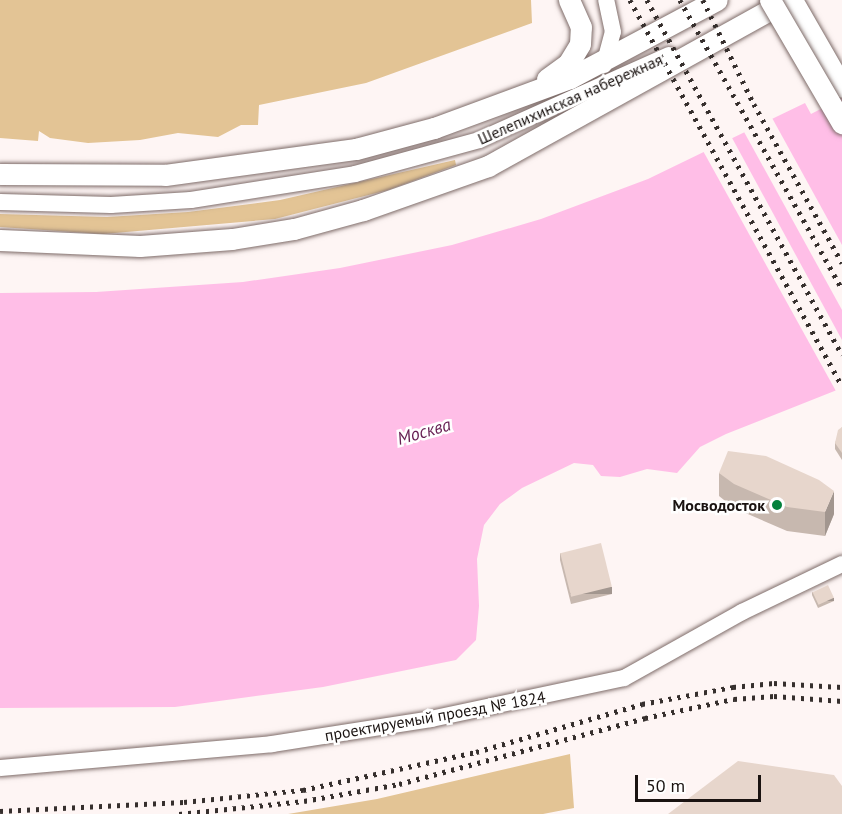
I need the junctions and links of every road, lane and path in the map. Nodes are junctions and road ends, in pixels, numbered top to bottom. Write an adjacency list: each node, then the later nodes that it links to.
1 (569, 0): 10 (main road)
2 (606, 0): 7 (street)
3 (717, 0): 7 (main road, Шелепихинская набережная)
4 (770, 0): 11 (main road, bridge)
5 (790, 0): 6 (main road); 8 (main road)
6 (744, 22): 9 (street, Шелепихинская набережная); 14 (main road)
7 (607, 62): 9 (street); 10 (main road, Шелепихинская набережная)
8 (842, 87)
9 (576, 97): 13 (street, Шелепихинская набережная)
10 (508, 103): 12 (main road, Шелепихинская набережная)
11 (842, 123)
12 (0, 174)
13 (0, 202)
14 (0, 240)
15 (842, 564): 16 (street, проектируемый проезд № 1824)
16 (0, 768)

